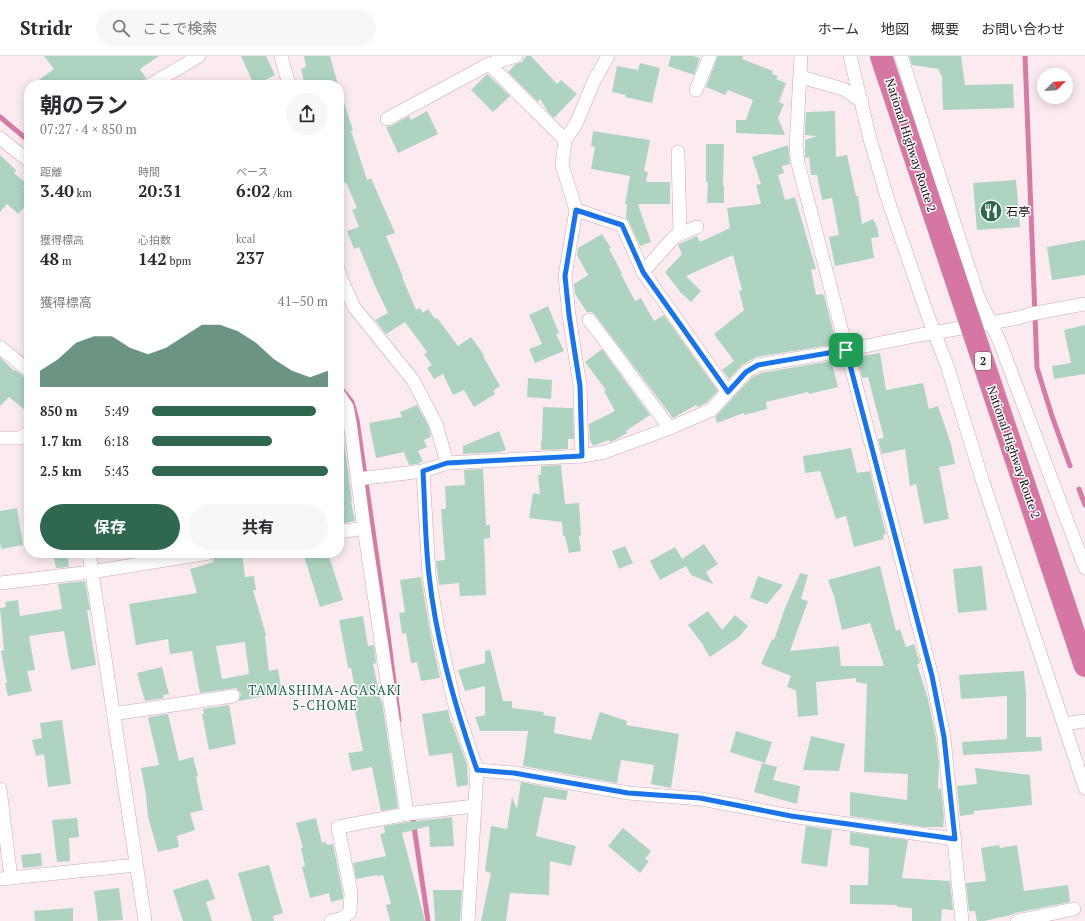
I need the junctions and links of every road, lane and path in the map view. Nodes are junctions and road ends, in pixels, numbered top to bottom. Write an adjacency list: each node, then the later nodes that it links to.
1 (199, 56): 12 (street)
2 (281, 56): 13 (street)
3 (516, 56): 10 (street)
4 (608, 56): 18 (street)
5 (710, 56): 14 (street)
6 (850, 56): 15 (street)
7 (881, 56): 49 (highway, National Highway Route 2 / 2, bridge)
8 (901, 56): 28 (street)
9 (800, 57): 11 (street)
10 (490, 64): 16 (street); 18 (street)
11 (801, 78): 15 (street); 31 (street)
12 (165, 80)
13 (288, 80)
14 (696, 90)
15 (862, 101): 29 (street)
16 (387, 119)
17 (0, 138): 20 (street)
18 (565, 140): 21 (street)
19 (678, 152): 23 (street)
20 (24, 157)
21 (576, 210): 24 (street); 38 (street)
22 (696, 227): 23 (street)
23 (680, 234): 24 (street)
24 (643, 272): 33 (street)
25 (344, 283): 39 (street)
26 (1085, 304): 28 (street)
27 (589, 320): 35 (street)
28 (991, 323): 29 (street); 46 (street)
29 (934, 332): 31 (street); 53 (street)
30 (0, 347): 32 (street)
31 (846, 350): 33 (street); 59 (street)
32 (24, 367)
33 (728, 392): 35 (street)
34 (344, 402): 41 (street)
35 (670, 428): 38 (street)
36 (24, 435): 37 (street)
37 (0, 438)
38 (582, 456): 39 (street)
39 (447, 463): 40 (street)
40 (423, 471): 41 (street); 54 (street)
41 (363, 479): 42 (street)
42 (364, 528): 43 (street); 58 (street)
43 (344, 531)
44 (90, 558): 47 (street)
45 (178, 558): 47 (street)
46 (1085, 568)
47 (91, 572): 48 (street); 51 (street)
48 (0, 583)
49 (1085, 666)
50 (233, 696): 51 (street)
51 (113, 714): 60 (street)
52 (1085, 721): 53 (street)
53 (1064, 724): 55 (street)
54 (477, 770): 57 (street); 59 (street)
55 (1085, 788)
56 (0, 789): 61 (street)
57 (474, 806): 58 (street); 66 (street)
58 (407, 814): 63 (street)
59 (955, 839): 67 (street)
60 (136, 865): 61 (street); 64 (street)
61 (6, 879)
62 (1074, 909): 68 (street)
63 (350, 916): 65 (street)
64 (145, 921)
65 (331, 921)
66 (468, 921)
67 (962, 921)
68 (1017, 921)

